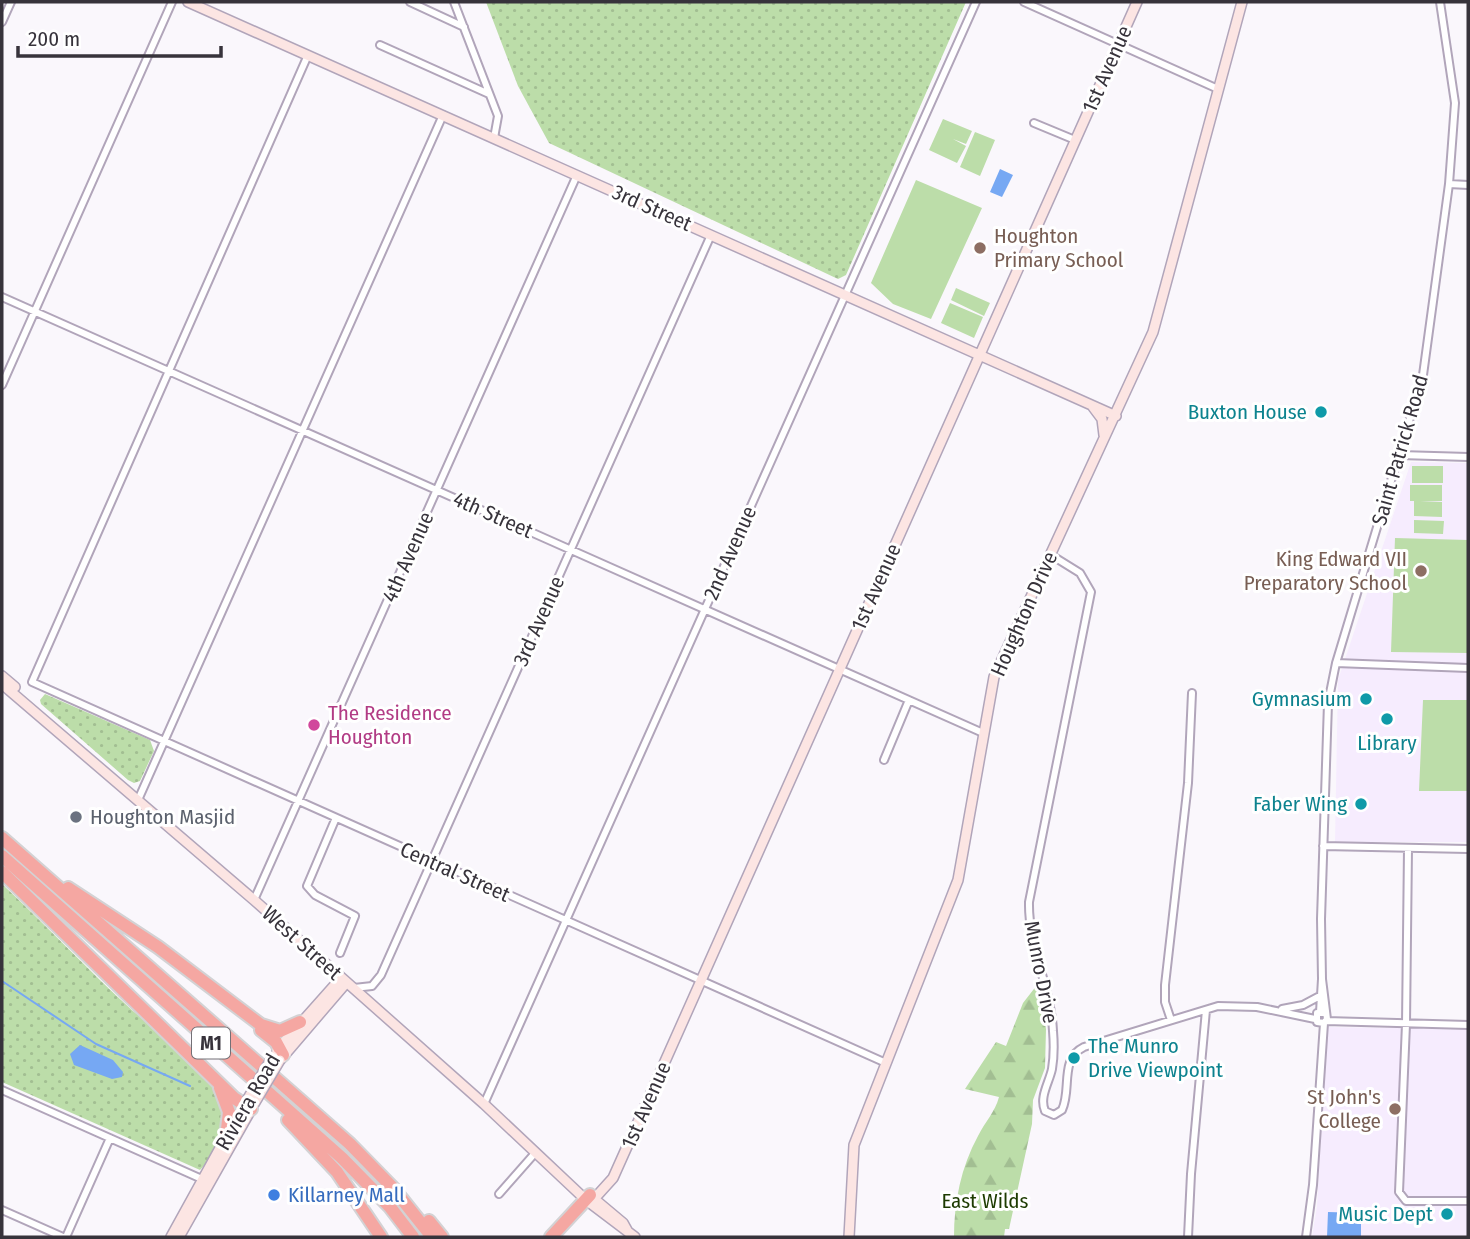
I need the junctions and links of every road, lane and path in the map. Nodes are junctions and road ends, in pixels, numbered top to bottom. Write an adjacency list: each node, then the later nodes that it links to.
1 (11, 2): 11 (street)
2 (172, 2): 28 (street)
3 (188, 2): 15 (main road, 3rd Street)
4 (410, 2): 12 (street)
5 (454, 2): 12 (street)
6 (976, 2): 26 (street, 2nd Avenue)
7 (1024, 2): 13 (street)
8 (1137, 2): 13 (main road, 1st Avenue)
9 (1241, 2): 16 (main road, Houghton Drive)
10 (1440, 2): 23 (street, Saint Patrick Road)
11 (2, 22)
12 (464, 27): 17 (street)
13 (1118, 44): 16 (street); 21 (main road, 1st Avenue)
14 (380, 45): 17 (street)
15 (308, 55): 18 (main road, 3rd Street); 30 (street)
16 (1218, 89): 33 (main road, Houghton Drive)
17 (489, 94): 20 (street)
18 (443, 115): 20 (main road, 3rd Street); 34 (street)
19 (1034, 123): 21 (street)
20 (494, 138): 22 (main road, 3rd Street)
21 (1075, 141): 29 (main road, 1st Avenue)
22 (578, 175): 25 (main road, 3rd Street); 38 (street, 4th Avenue)
23 (1449, 184): 24 (street); 36 (street, Saint Patrick Road)
24 (1468, 186)
25 (711, 235): 26 (main road, 3rd Street); 39 (street, 3rd Avenue)
26 (845, 295): 29 (main road, 3rd Street); 41 (street, 2nd Avenue)
27 (2, 297): 28 (street, 4th Street)
28 (34, 312): 30 (street, 4th Street); 31 (street)
29 (980, 354): 32 (main road, 3rd Street); 44 (main road, 1st Avenue)
30 (168, 371): 34 (street, 4th Street); 51 (street, Central Street)
31 (2, 384)
32 (1090, 403): 33 (main road, 3rd Street); 35 (main road)
33 (1115, 416): 35 (main road, Houghton Drive)
34 (303, 430): 38 (street, 4th Street); 51 (street)
35 (1104, 440): 40 (main road, Houghton Drive)
36 (1400, 455): 37 (street); 42 (street, Saint Patrick Road)
37 (1468, 457)
38 (437, 491): 39 (street, 4th Street); 54 (street, 4th Avenue)
39 (572, 549): 41 (street, 4th Street); 61 (street, 3rd Avenue)
40 (1051, 555): 50 (main road, Houghton Drive); 75 (street, Munro Drive)
41 (705, 609): 44 (street, 4th Street); 65 (street, 2nd Avenue)
42 (1336, 663): 43 (street); 57 (street, Saint Patrick Road)
43 (1468, 668)
44 (840, 669): 49 (street, 4th Street); 69 (main road, 1st Avenue)
45 (2, 676): 48 (main road, West Street)
46 (2, 684): 48 (main road, West Street)
47 (1192, 693): 75 (street)
48 (21, 696): 53 (main road, West Street)
49 (909, 700): 50 (street, 4th Street); 52 (street)
50 (983, 733): 80 (main road, Houghton Drive)
51 (164, 742): 53 (street); 54 (street, Central Street)
52 (884, 760)
53 (138, 800): 64 (main road, West Street)
54 (299, 802): 55 (street, Central Street); 64 (street, 4th Avenue)
55 (335, 820): 61 (street, Central Street); 67 (street)
56 (2, 838): 63 (highway, M1)
57 (1323, 846): 58 (street); 68 (street, Saint Patrick Road)
58 (1408, 849): 59 (street); 77 (street)
59 (1468, 849)
60 (2, 856): 83 (highway, M1)
61 (433, 862): 65 (street, Central Street); 70 (street, 3rd Avenue)
62 (2, 872): 81 (highway)
63 (48, 879): 66 (highway); 93 (highway, M1)
64 (254, 900): 70 (main road, West Street)
65 (567, 922): 69 (street, Central Street); 85 (street, 2nd Avenue)
66 (153, 946): 76 (highway); 79 (highway)
67 (341, 953)
68 (1322, 979): 71 (street, Saint Patrick Road); 74 (street, Saint Patrick Road)
69 (701, 981): 80 (street, Central Street); 91 (main road, 1st Avenue)
70 (346, 983): 76 (main road, Riviera Road); 79 (main road, Riviera Road); 85 (main road, West Street)
71 (1318, 997): 73 (street); 74 (street, Saint Patrick Road)
72 (1206, 1010): 73 (street, Munro Drive); 75 (street, Munro Drive); 106 (street)
73 (1273, 1010): 74 (street, Munro Drive)
74 (1321, 1018): 77 (street, Munro Drive); 107 (street, Saint Patrick Road)
75 (1171, 1020)
76 (300, 1022): 79 (main road, Riviera Road)
77 (1406, 1024): 78 (street, Munro Drive); 92 (street)
78 (1468, 1025)
79 (279, 1055): 84 (main road, Riviera Road, bridge)
80 (886, 1063): 105 (main road, Houghton Drive)
81 (215, 1078): 84 (highway); 87 (highway)
82 (2, 1090): 86 (street)
83 (276, 1098): 99 (highway); 100 (highway, M1)
84 (249, 1104): 87 (main road, Riviera Road); 89 (main road, Riviera Road)
85 (484, 1104): 88 (main road, West Street)
86 (110, 1138): 89 (street); 96 (street)
87 (226, 1138): 89 (main road, Riviera Road)
88 (536, 1152): 90 (street); 91 (main road, West Street)
89 (206, 1181): 97 (main road, Riviera Road); 98 (main road, Riviera Road)
90 (499, 1194)
91 (590, 1199): 95 (main road, West Street); 103 (highway); 104 (highway)
92 (1468, 1201)
93 (407, 1204): 101 (highway, M1); 102 (highway)
94 (2, 1210): 96 (street)
95 (632, 1235)
96 (64, 1237)
97 (171, 1237)
98 (179, 1237)
99 (381, 1237)
100 (413, 1237)
101 (432, 1237)
102 (442, 1237)
103 (551, 1237)
104 (561, 1237)
105 (849, 1237)
106 (1188, 1237)
107 (1306, 1237)

